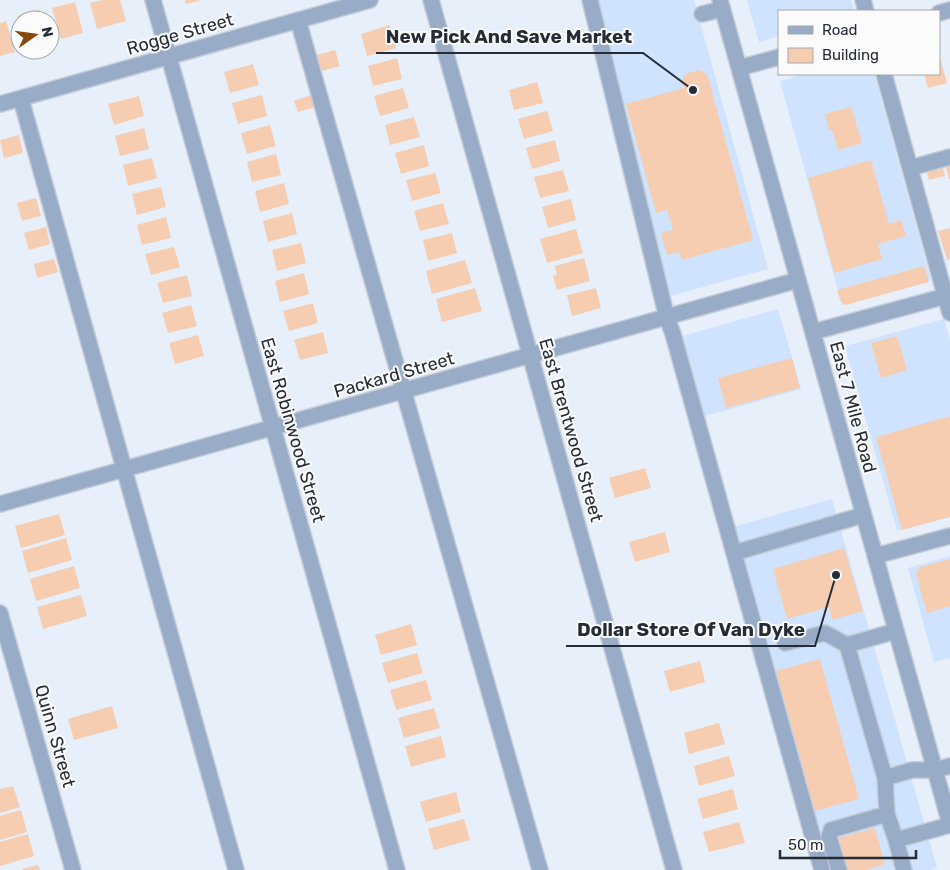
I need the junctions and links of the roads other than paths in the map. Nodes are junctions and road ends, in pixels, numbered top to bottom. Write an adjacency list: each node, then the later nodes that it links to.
1 (153, 0): 8 (street, East Robinwood Street)
2 (370, 0): 7 (street, Rogge Street)
3 (431, 0): 21 (street, East Brentwood Street)
4 (590, 0): 19 (street)
5 (721, 4): 6 (street); 10 (street, East 7 Mile Road)
6 (702, 14)
7 (298, 20): 8 (street, Rogge Street); 22 (street)
8 (169, 57): 12 (street, Rogge Street); 23 (street, East Robinwood Street)
9 (778, 57): 10 (street)
10 (739, 68): 16 (street, East 7 Mile Road)
11 (884, 75): 15 (street)
12 (21, 98): 13 (street, Rogge Street); 24 (street)
13 (0, 104)
14 (950, 157): 15 (street)
15 (910, 168): 17 (street)
16 (798, 280): 19 (street, Packard Street); 20 (street, East 7 Mile Road)
17 (948, 296): 18 (street); 20 (street)
18 (950, 313)
19 (667, 318): 21 (street, Packard Street); 28 (street)
20 (813, 332): 26 (street, East 7 Mile Road)
21 (531, 356): 22 (street, Packard Street); 44 (street, East Brentwood Street)
22 (404, 391): 23 (street, Packard Street); 43 (street)
23 (274, 428): 24 (street, Packard Street); 42 (street, East Robinwood Street)
24 (125, 469): 25 (street, Packard Street); 41 (street)
25 (0, 504)
26 (864, 515): 28 (street); 29 (street, East 7 Mile Road)
27 (950, 536): 29 (street)
28 (734, 553): 45 (street)
29 (875, 556): 31 (street, East 7 Mile Road)
30 (0, 613): 40 (street, Quinn Street)
31 (896, 631): 33 (street); 35 (street, East 7 Mile Road)
32 (785, 643): 33 (street)
33 (847, 644): 36 (street)
34 (950, 766): 35 (street)
35 (935, 770): 36 (street); 38 (street, East 7 Mile Road)
36 (885, 778): 37 (street)
37 (887, 814): 39 (street); 46 (street)
38 (950, 824): 39 (street)
39 (896, 840): 47 (street)
40 (73, 870)
41 (236, 870)
42 (397, 870)
43 (540, 870)
44 (674, 870)
45 (822, 870)
46 (838, 870)
47 (904, 870)

